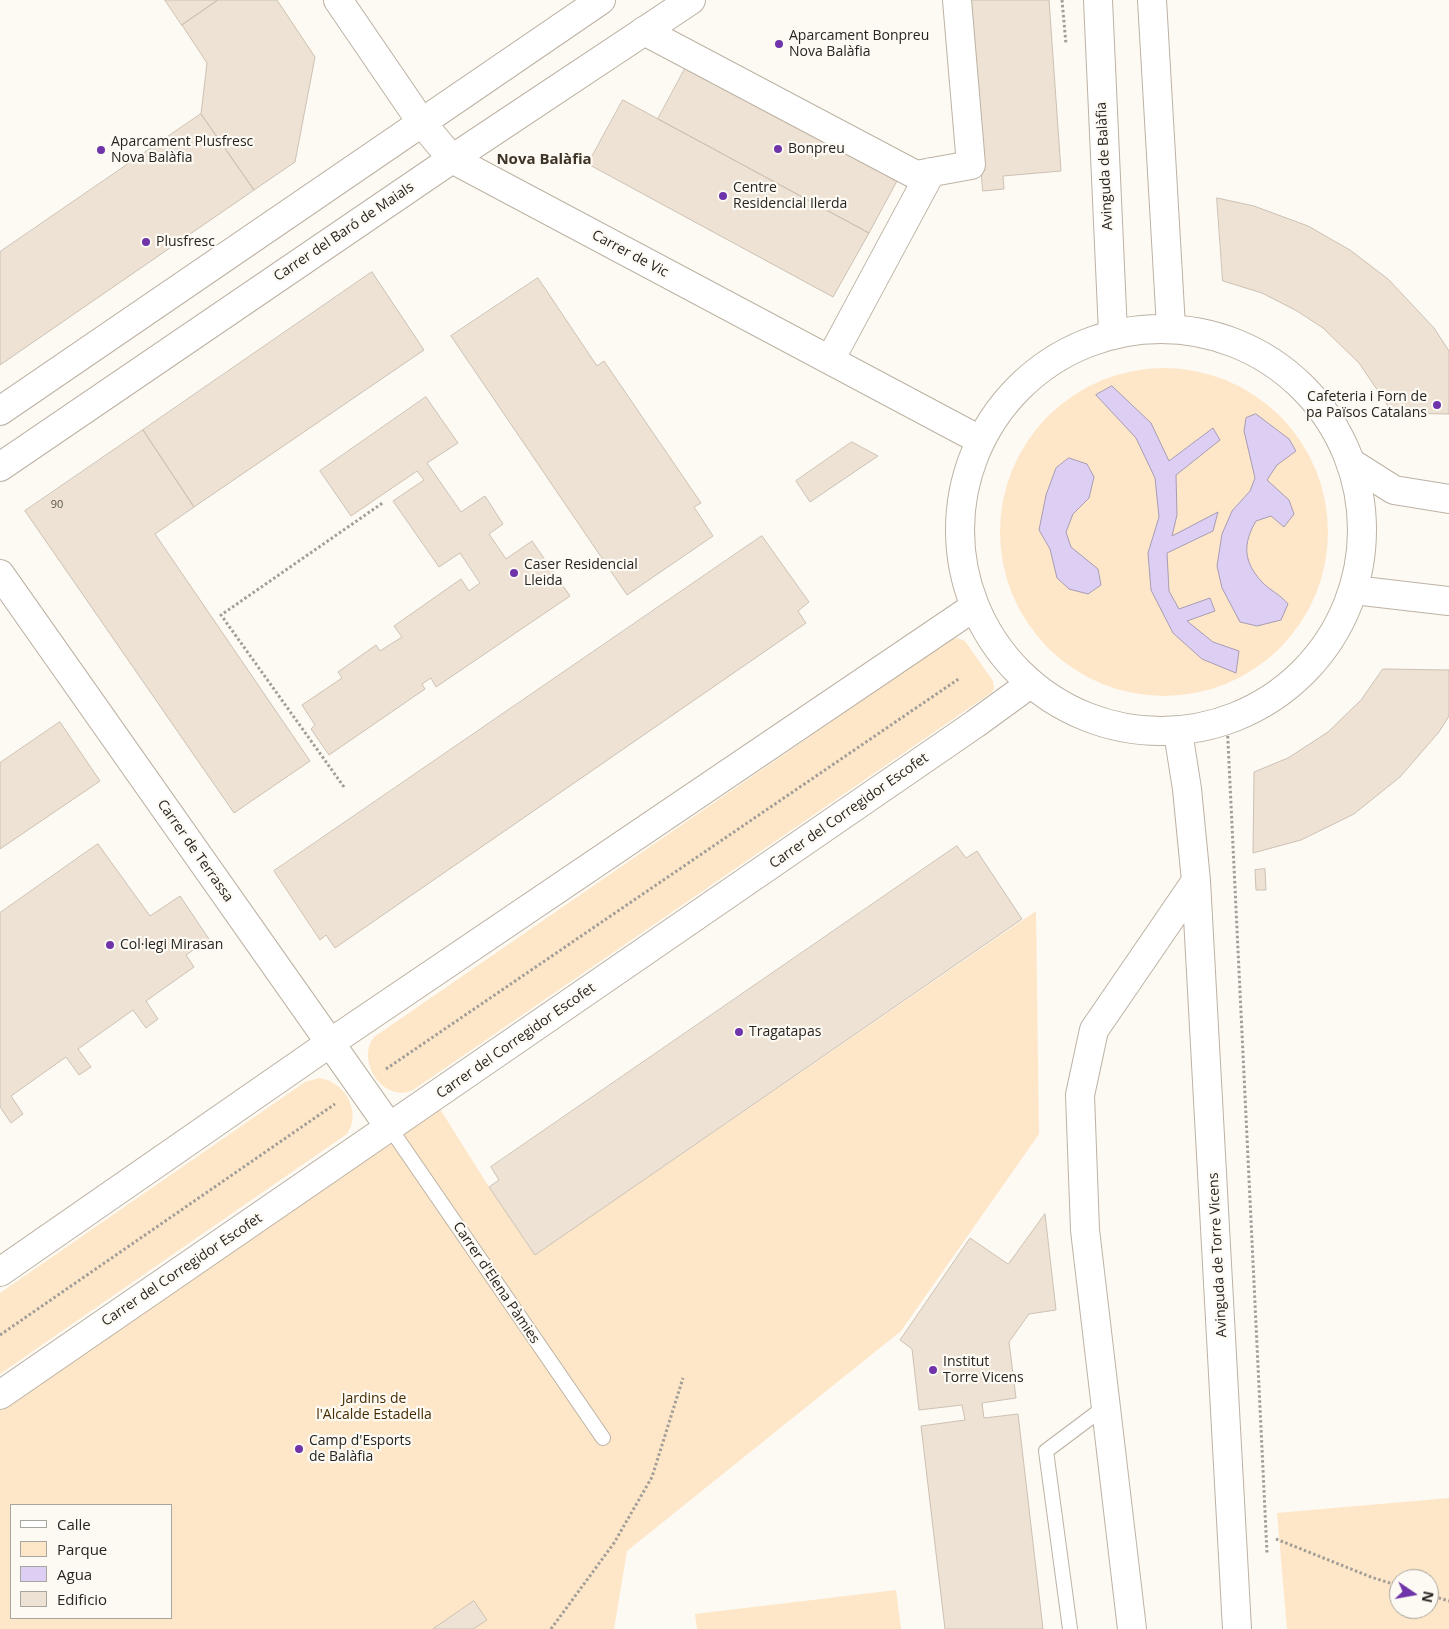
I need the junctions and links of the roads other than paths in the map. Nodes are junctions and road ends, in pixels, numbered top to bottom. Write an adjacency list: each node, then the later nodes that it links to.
1 (338, 0): 8 (street, Carrer de Vic)
2 (601, 0): 8 (street)
3 (691, 0): 7 (street, Carrer del Baró de Maials)
4 (957, 0): 10 (street)
5 (1098, 0): 12 (street, Avinguda de Balàfia)
6 (1152, 0): 11 (street)
7 (644, 31): 9 (street, Carrer del Baró de Maials); 10 (street)
8 (422, 123): 9 (street, Carrer de Vic); 14 (street)
9 (452, 159): 13 (street, Carrer de Vic); 17 (street, Carrer del Baró de Maials)
10 (931, 172): 13 (street)
11 (1171, 327): 12 (street); 16 (street)
12 (1113, 333): 15 (street)
13 (830, 360): 15 (street, Carrer de Vic)
14 (0, 411)
15 (980, 440): 22 (street)
16 (1353, 464): 18 (street); 20 (street)
17 (0, 467)
18 (1449, 499)
19 (0, 574): 26 (street, Carrer de Terrassa)
20 (1354, 590): 21 (street); 24 (street)
21 (1449, 601)
22 (974, 607): 23 (street); 26 (street)
23 (1030, 684): 24 (street); 27 (street, Carrer del Corregidor Escofet)
24 (1178, 732): 25 (street, Avinguda de Torre Vicens)
25 (1196, 881): 30 (street); 34 (street, Avinguda de Torre Vicens)
26 (330, 1043): 27 (street, Carrer de Terrassa); 28 (street)
27 (390, 1128): 29 (street, Carrer del Corregidor Escofet); 31 (lane, Carrer d'Elena Pàmies)
28 (0, 1272)
29 (0, 1395)
30 (1106, 1406): 32 (lane); 33 (street)
31 (603, 1438)
32 (1070, 1629)
33 (1132, 1629)
34 (1237, 1629)

